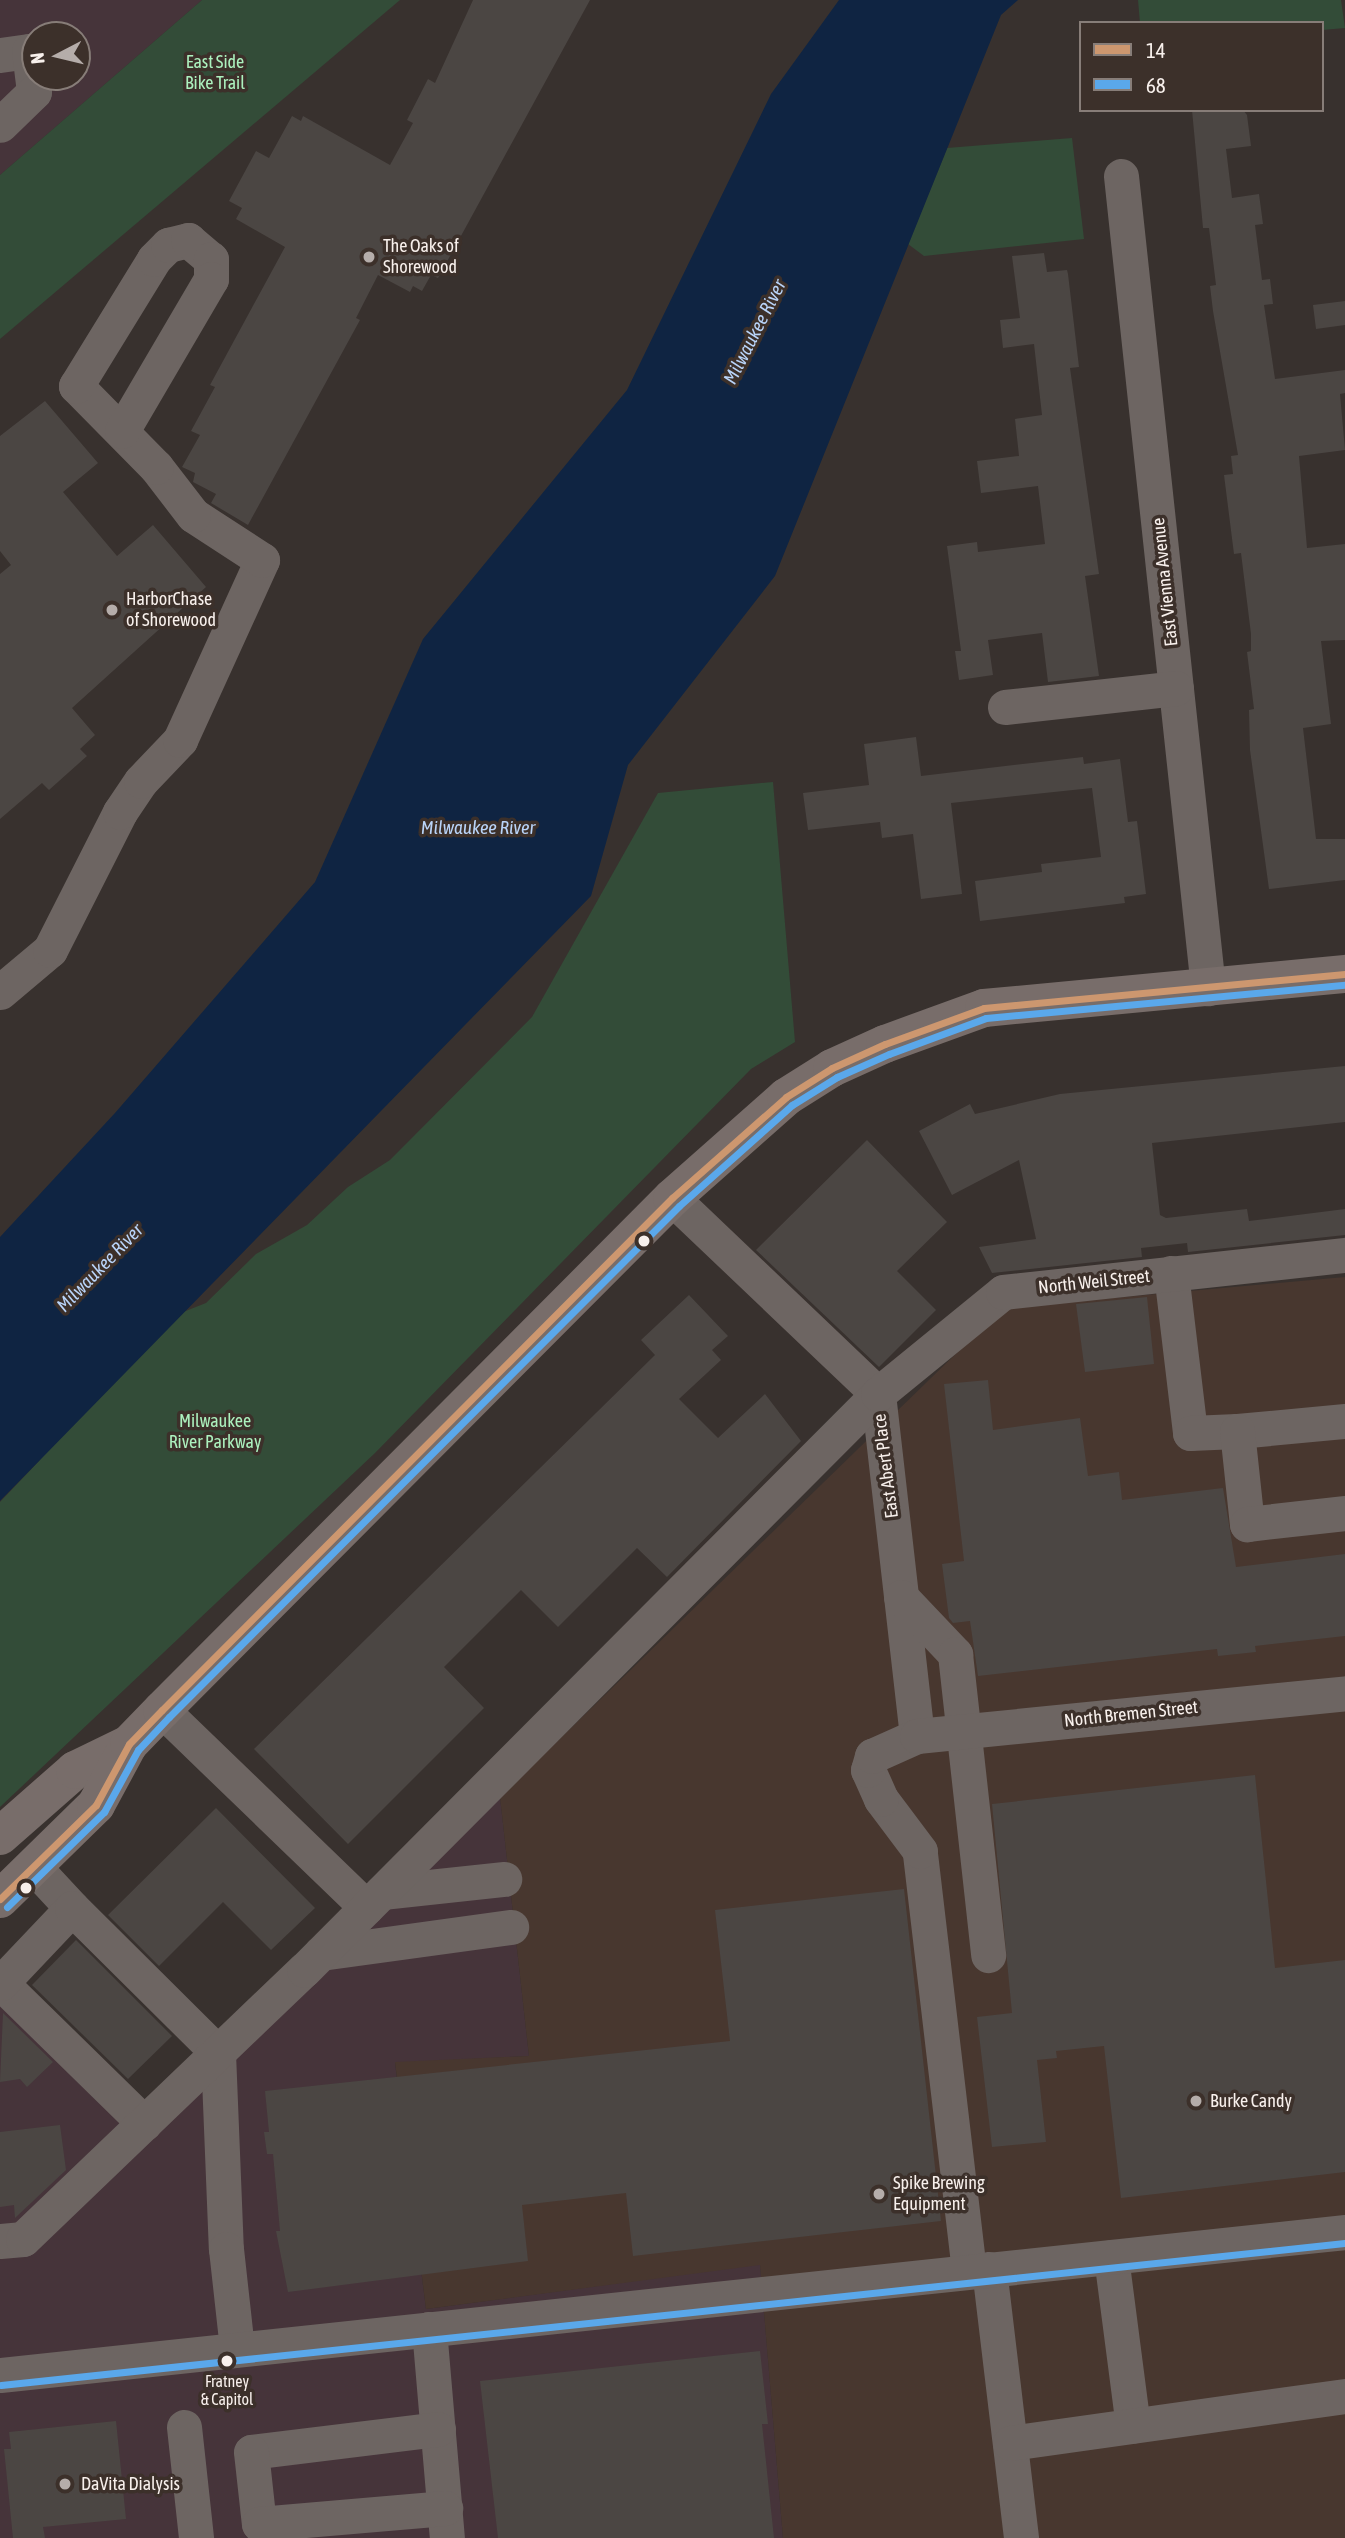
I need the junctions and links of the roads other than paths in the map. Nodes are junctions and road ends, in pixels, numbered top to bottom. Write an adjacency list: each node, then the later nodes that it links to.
1 (0, 55): 2 (street)
2 (0, 125)
3 (1121, 176): 5 (street, East Vienna Avenue)
4 (122, 431): 4 (street); 9 (street)
5 (1176, 688): 6 (street); 8 (street, East Vienna Avenue)
6 (1005, 707)
7 (1345, 974): 8 (main road)
8 (1208, 988): 10 (main road)
9 (0, 992)
10 (672, 1198): 13 (street, East Abert Place); 19 (main road)
11 (1345, 1255): 12 (street, North Weil Street)
12 (1171, 1273): 13 (street, North Weil Street); 15 (street)
13 (878, 1394): 17 (street, East Abert Place); 27 (street, North Weil Street)
14 (1345, 1421): 15 (street)
15 (1237, 1431): 16 (street)
16 (1345, 1513)
17 (901, 1597): 20 (street); 21 (street, East Abert Place)
18 (1345, 1693): 20 (street, North Bremen Street)
19 (162, 1710): 22 (main road); 27 (street)
20 (962, 1732): 21 (street, North Bremen Street); 31 (street)
21 (917, 1737): 38 (street, North Bremen Street)
22 (129, 1744): 23 (main road); 24 (main road)
23 (0, 1836)
24 (33, 1866): 26 (main road); 28 (street)
25 (504, 1879): 27 (street)
26 (0, 1899)
27 (374, 1899): 30 (street, North Weil Street)
28 (72, 1909): 32 (street); 33 (street)
29 (511, 1927): 30 (street)
30 (321, 1953): 33 (street, North Weil Street)
31 (988, 1955)
32 (0, 1982): 34 (street)
33 (218, 2053): 34 (street, North Weil Street); 40 (street)
34 (144, 2123): 36 (street, North Weil Street)
35 (1345, 2232): 37 (street)
36 (0, 2241)
37 (1111, 2257): 38 (street); 43 (street)
38 (979, 2270): 39 (street); 46 (street)
39 (429, 2329): 40 (street); 45 (street)
40 (237, 2349): 41 (street)
41 (0, 2375)
42 (1345, 2396): 43 (street)
43 (1133, 2426): 46 (street)
44 (184, 2427): 48 (street)
45 (438, 2429): 47 (street); 47 (street)
46 (1010, 2443): 49 (street)
47 (446, 2523)
48 (196, 2538)
49 (1021, 2538)

